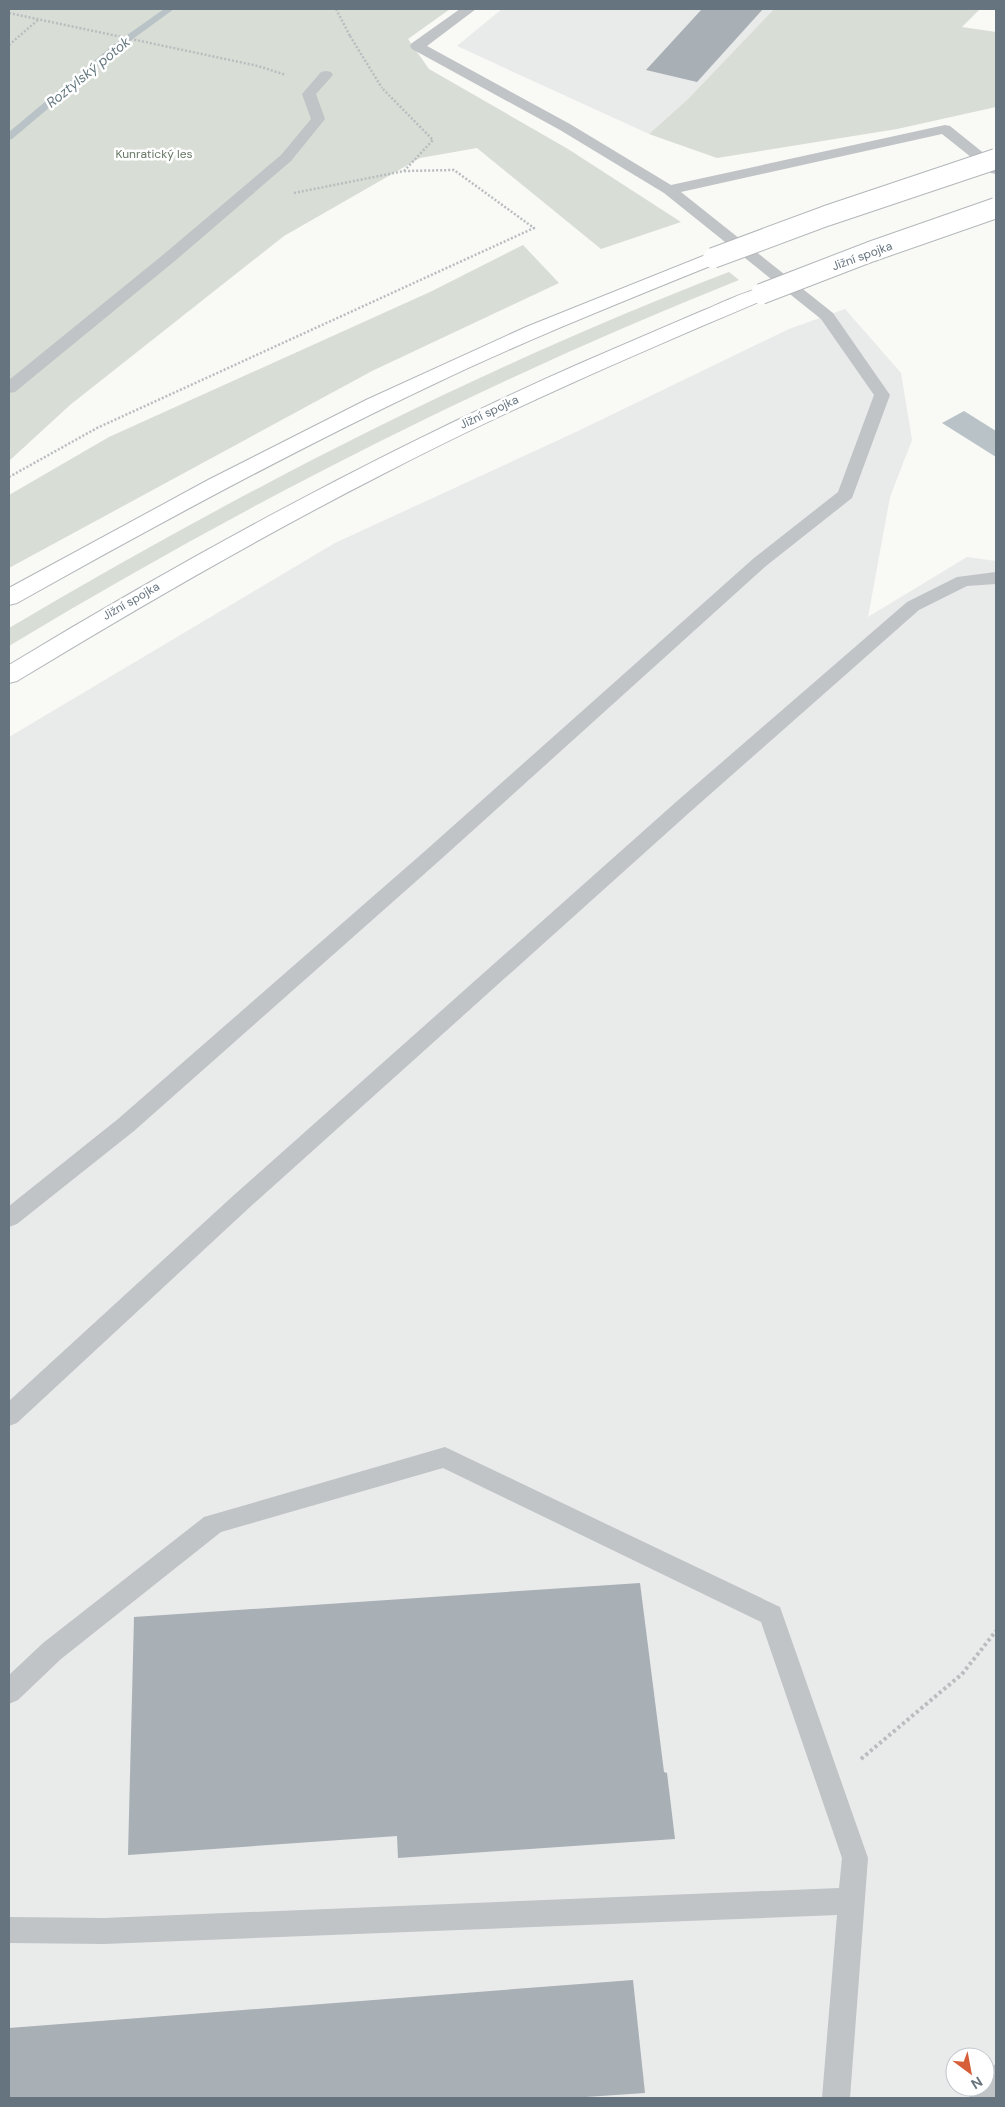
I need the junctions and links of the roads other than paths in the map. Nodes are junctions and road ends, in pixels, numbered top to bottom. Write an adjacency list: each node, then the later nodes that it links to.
1 (469, 9): 5 (lane)
2 (322, 80): 7 (lane)
3 (996, 158): 9 (highway, bridge)
4 (996, 170): 5 (lane)
5 (669, 190): 11 (lane)
6 (996, 208): 10 (highway, Jižní spojka, bridge)
7 (9, 388)
8 (996, 578): 12 (lane)
9 (9, 598)
10 (9, 675)
11 (9, 1218)
12 (9, 1416)
13 (9, 1692): 14 (lane)
14 (852, 1901): 15 (lane); 17 (lane)
15 (9, 1930)
16 (996, 2078): 18 (lane)
17 (836, 2098)
18 (982, 2098)

